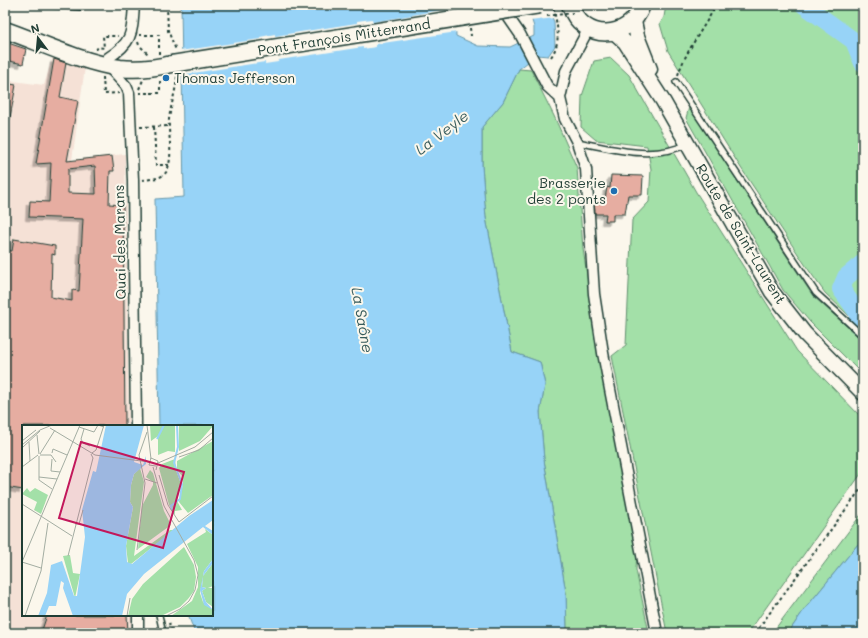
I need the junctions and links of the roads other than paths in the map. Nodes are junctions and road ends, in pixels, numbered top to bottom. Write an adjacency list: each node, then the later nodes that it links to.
1 (53, 5): 7 (lane)
2 (134, 5): 13 (street)
3 (500, 5): 15 (street)
4 (540, 5): 13 (main road, Pont François Mitterrand, bridge)
5 (570, 5): 10 (main road)
6 (642, 5): 8 (main road)
7 (80, 7)
8 (634, 20): 12 (main road); 16 (main road, Route de Saint-Laurent)
9 (5, 22): 13 (main road)
10 (588, 28): 12 (main road); 15 (street)
11 (5, 30): 13 (main road)
12 (614, 32): 16 (main road, Route de Saint-Laurent)
13 (107, 61): 21 (street, Quai des Marans)
14 (676, 82): 19 (lane)
15 (560, 98): 17 (street)
16 (663, 101): 18 (main road, Route de Saint-Laurent)
17 (577, 142): 18 (lane); 26 (street)
18 (688, 144): 20 (main road, Route de Saint-Laurent)
19 (863, 336)
20 (863, 393)
21 (136, 425)
22 (138, 616): 24 (street)
23 (159, 616): 25 (lane)
24 (138, 633)
25 (163, 633)
26 (657, 633)

